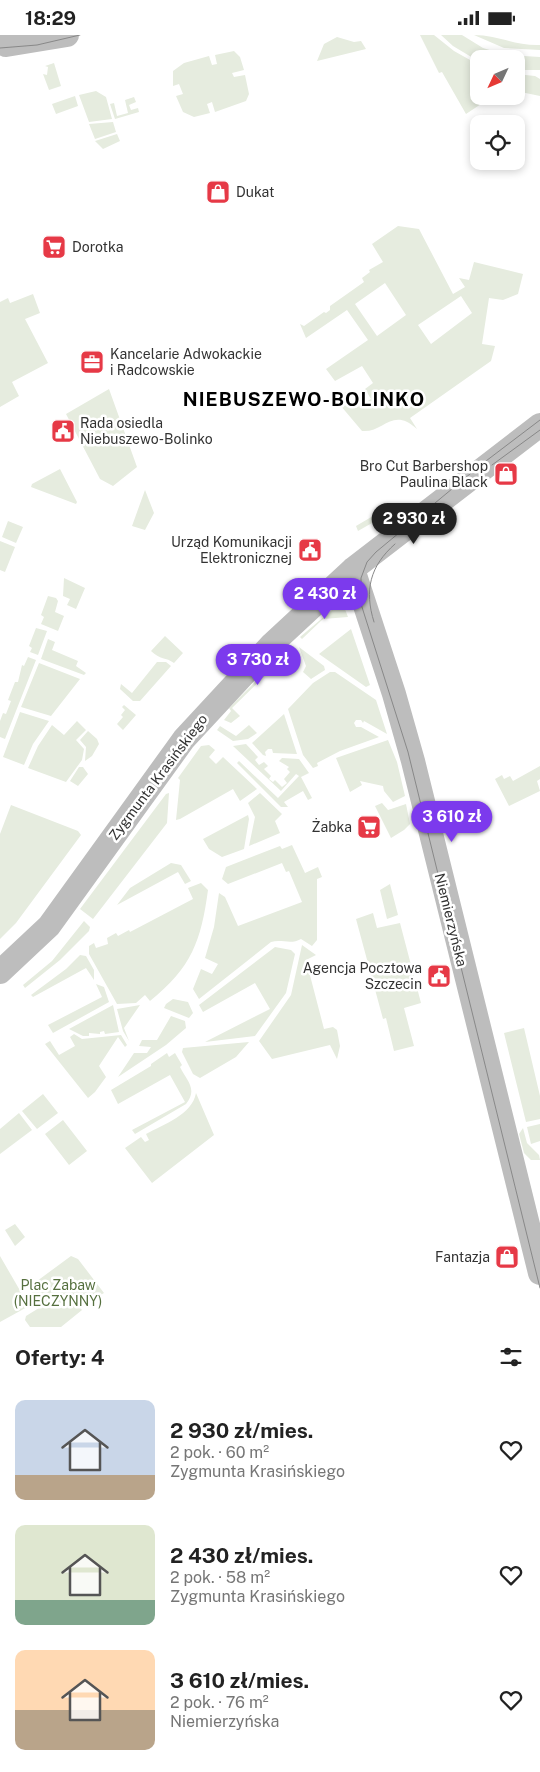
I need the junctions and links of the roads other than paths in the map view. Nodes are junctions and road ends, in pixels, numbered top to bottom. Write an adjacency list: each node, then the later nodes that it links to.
1 (67, 35): 2 (street)
2 (5, 45)
3 (540, 425): 4 (street, Zygmunta Krasińskiego)
4 (352, 569): 5 (street, Zygmunta Krasińskiego); 6 (street, Niemierzyńska)
5 (0, 972)
6 (540, 1273)

